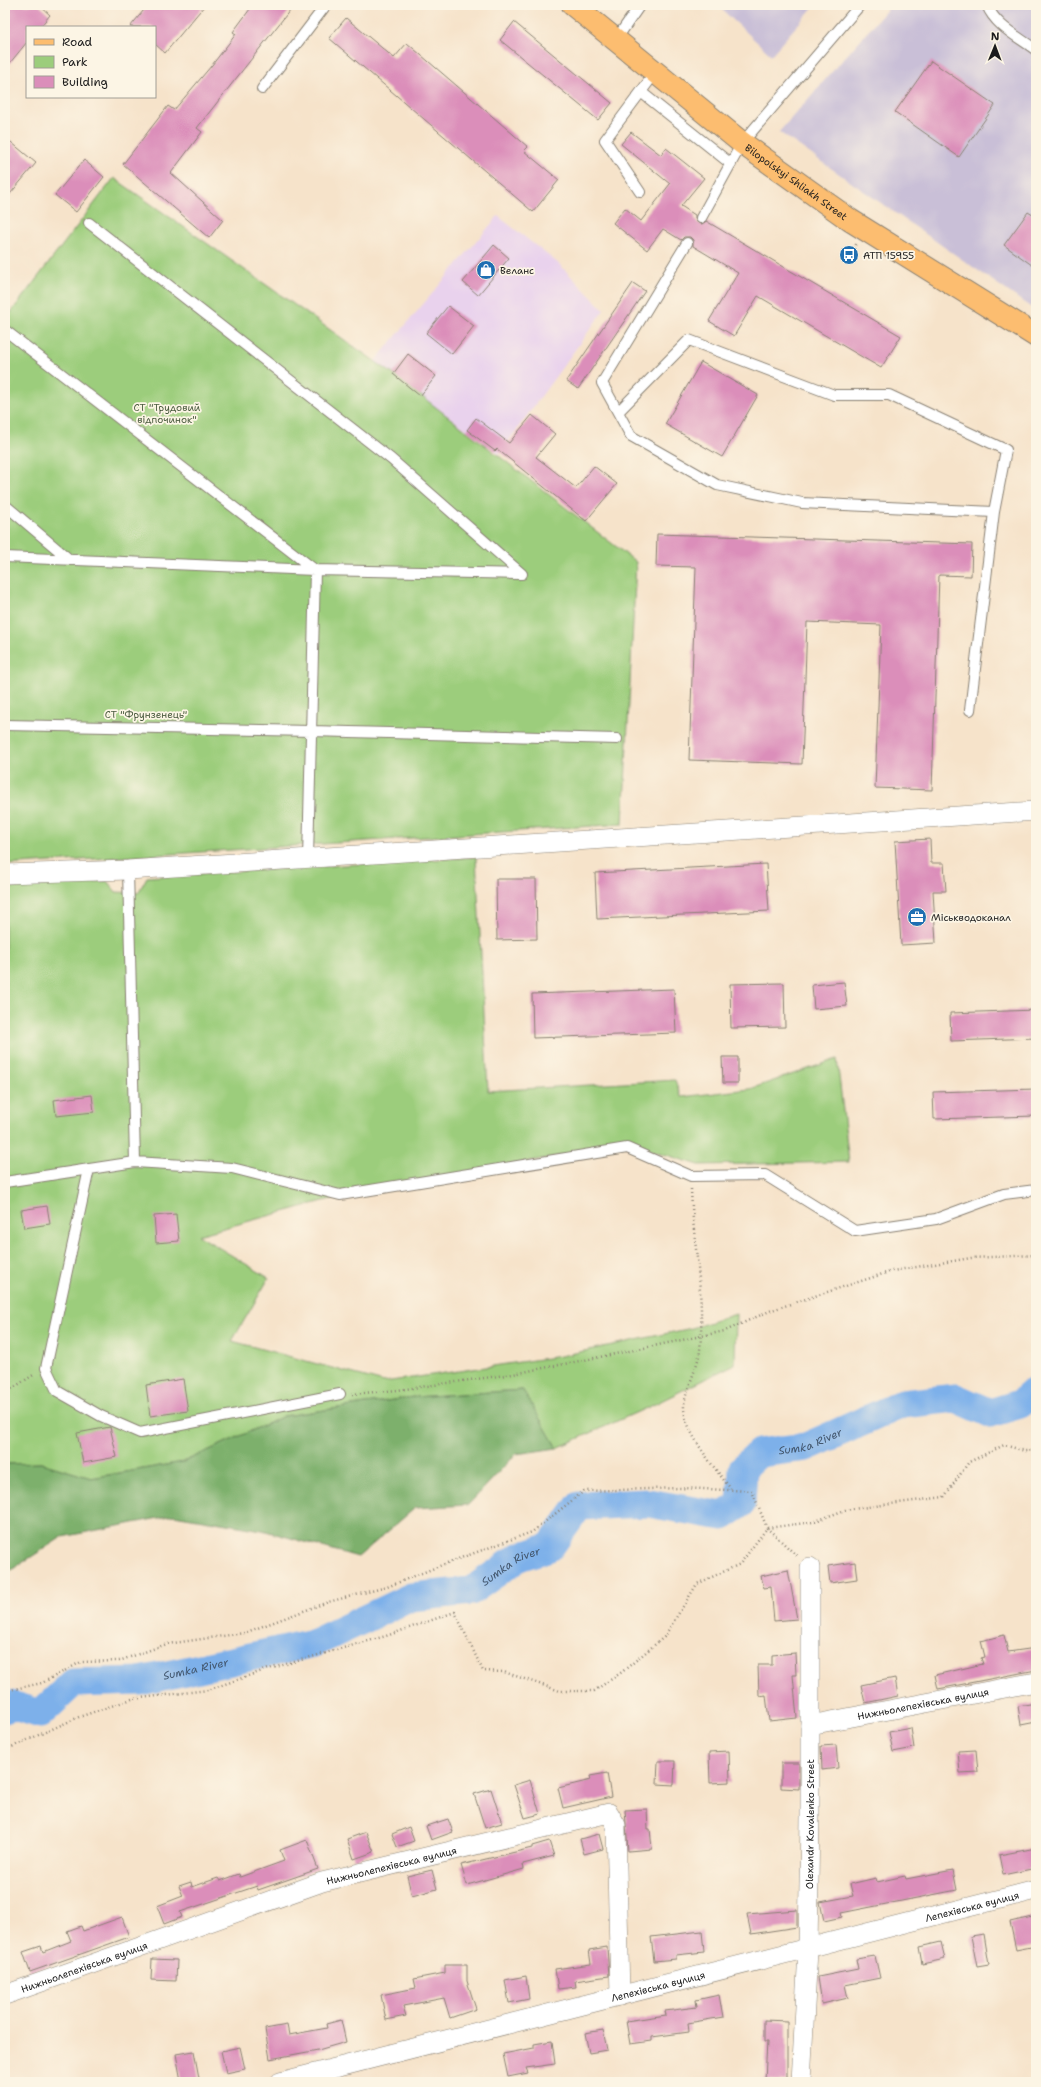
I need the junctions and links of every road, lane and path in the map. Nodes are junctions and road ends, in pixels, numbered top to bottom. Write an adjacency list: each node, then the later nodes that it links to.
1 (326, 5): 9 (lane)
2 (573, 5): 6 (main road, Bilopolskyi Shliakh Street)
3 (640, 5): 6 (lane)
4 (860, 5): 11 (lane)
5 (987, 5): 7 (lane)
6 (615, 40): 8 (main road, Bilopolskyi Shliakh Street)
7 (1036, 50)
8 (655, 73): 10 (lane); 11 (main road, Bilopolskyi Shliakh Street)
9 (262, 89)
10 (641, 92): 12 (lane); 13 (lane)
11 (742, 143): 12 (lane); 18 (main road, Bilopolskyi Shliakh Street)
12 (731, 164): 14 (lane)
13 (640, 192)
14 (701, 218)
15 (89, 223): 24 (lane)
16 (687, 243): 19 (lane)
17 (6, 332): 24 (lane)
18 (1036, 336)
19 (618, 412): 21 (lane); 21 (lane)
20 (5, 505): 23 (lane)
21 (994, 512): 25 (lane)
22 (5, 557): 23 (lane)
23 (70, 560): 24 (lane)
24 (315, 570): 27 (lane)
25 (970, 710)
26 (5, 725): 27 (lane)
27 (311, 731): 28 (lane); 30 (lane)
28 (617, 739)
29 (1036, 811): 30 (street)
30 (308, 859): 31 (street)
31 (128, 870): 32 (street); 33 (lane)
32 (5, 874)
33 (135, 1162): 34 (lane); 35 (lane)
34 (89, 1169): 36 (lane); 39 (lane)
35 (691, 1176): 37 (lane); 43 (path)
36 (5, 1182)
37 (1036, 1190)
38 (1036, 1255): 41 (path)
39 (46, 1368): 40 (path); 41 (lane)
40 (5, 1393)
41 (340, 1394)
42 (1036, 1450): 44 (path)
43 (731, 1489): 44 (path); 47 (path)
44 (767, 1528): 45 (path); 49 (path)
45 (810, 1567): 48 (street, Olexandr Kovalenko Street)
46 (1036, 1682): 48 (street, Нижньолепехівська вулиця)
47 (5, 1691)
48 (810, 1725): 51 (street, Olexandr Kovalenko Street)
49 (5, 1750)
50 (1036, 1890): 51 (street, Лепехівська вулиця)
51 (808, 1950): 53 (street, Лепехівська вулиця); 55 (street, Olexandr Kovalenko Street)
52 (5, 1995): 53 (street, Нижньолепехівська вулиця)
53 (620, 1996): 54 (street, Лепехівська вулиця)
54 (280, 2082)
55 (801, 2082)

